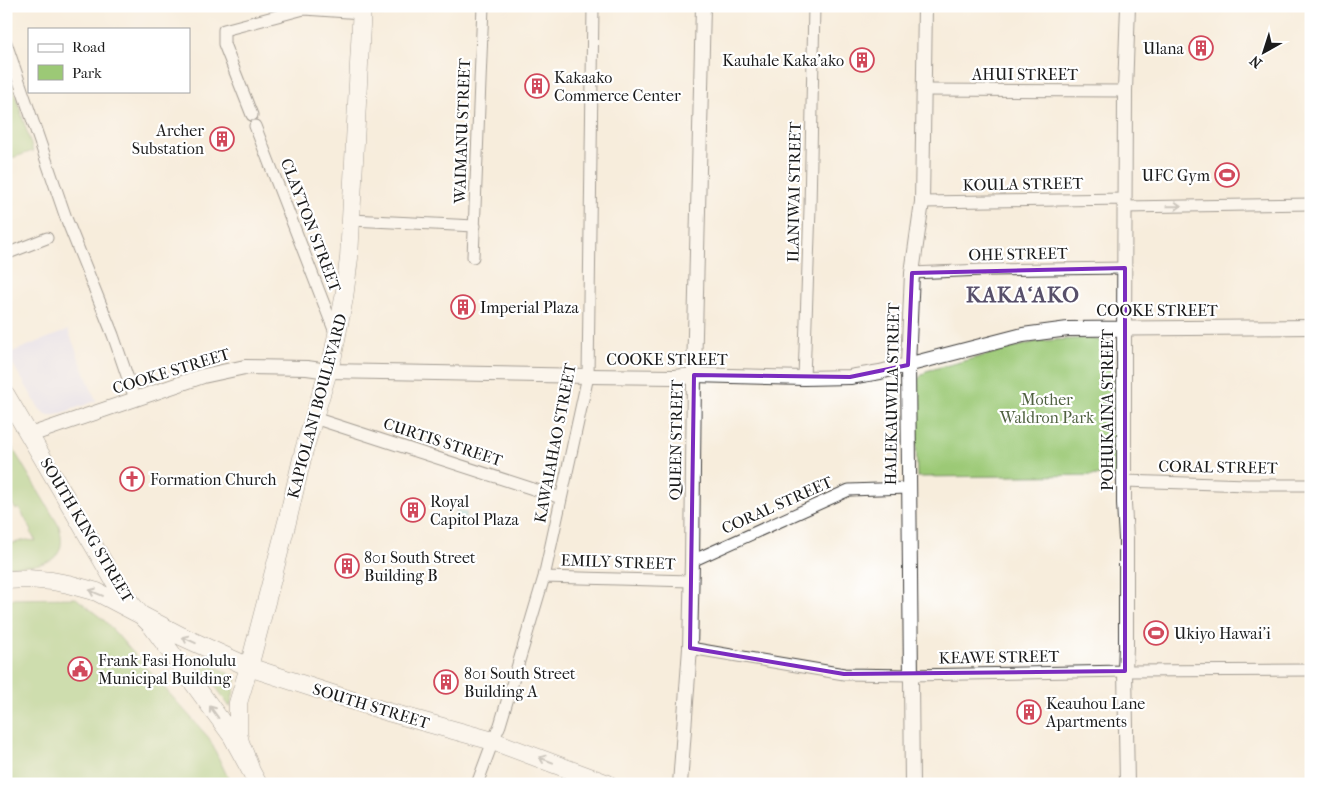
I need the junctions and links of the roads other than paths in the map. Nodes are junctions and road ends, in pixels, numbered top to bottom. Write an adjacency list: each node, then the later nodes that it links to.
1 (483, 6): 15 (street, WAIMANU STREET)
2 (593, 6): 26 (street, KAWAIAHAO STREET)
3 (703, 6): 27 (street, QUEEN STREET)
4 (814, 6): 28 (street, ILANIWAI STREET)
5 (925, 6): 9 (street, HALEKAUWILA STREET)
6 (1128, 6): 10 (street, POHUKAINA STREET)
7 (362, 10): 14 (main road, KAPIOLANI BOULEVARD); 23 (street, CLAYTON STREET)
8 (6, 43): 30 (street)
9 (924, 90): 10 (street, AHUI STREET); 11 (street, HALEKAUWILA STREET)
10 (1125, 91): 12 (street, POHUKAINA STREET)
11 (922, 202): 12 (street, KOULA STREET); 20 (street, HALEKAUWILA STREET)
12 (1125, 203): 13 (street, KOULA STREET, one-way to 13); 19 (street, POHUKAINA STREET)
13 (1311, 204)
14 (351, 220): 15 (street); 23 (main road, KAPIOLANI BOULEVARD)
15 (475, 226): 18 (street, WAIMANU STREET)
16 (47, 238): 17 (street)
17 (6, 254)
18 (474, 257)
19 (1126, 268): 20 (street, OHE STREET); 22 (street, POHUKAINA STREET)
20 (912, 273): 24 (street, HALEKAUWILA STREET)
21 (1311, 327): 22 (street, COOKE STREET)
22 (1125, 328): 24 (street, COOKE STREET); 33 (street, POHUKAINA STREET)
23 (336, 336): 25 (main road, KAPIOLANI BOULEVARD)
24 (908, 365): 28 (street, COOKE STREET); 35 (street, HALEKAUWILA STREET)
25 (328, 371): 26 (street, COOKE STREET); 30 (street, COOKE STREET); 31 (main road, KAPIOLANI BOULEVARD)
26 (588, 376): 27 (street, COOKE STREET); 36 (street, KAWAIAHAO STREET)
27 (694, 376): 28 (street, COOKE STREET); 37 (street, QUEEN STREET)
28 (804, 378)
29 (6, 395): 32 (main road, SOUTH KING STREET)
30 (135, 399): 32 (street, COOKE STREET)
31 (314, 418): 36 (street, CURTIS STREET); 43 (main road, KAPIOLANI BOULEVARD)
32 (30, 436): 41 (main road, SOUTH KING STREET)
33 (1124, 481): 34 (street, CORAL STREET); 45 (street, POHUKAINA STREET)
34 (1311, 485)
35 (908, 488): 37 (street, CORAL STREET); 46 (street, HALEKAUWILA STREET)
36 (561, 498): 38 (street, KAWAIAHAO STREET)
37 (692, 561): 40 (street, QUEEN STREET)
38 (544, 577): 40 (street, EMILY STREET); 47 (street, KAWAIAHAO STREET)
39 (6, 580): 41 (main road, SOUTH STREET, one-way to 39)
40 (691, 581): 42 (street, QUEEN STREET)
41 (140, 614): 43 (main road, SOUTH STREET, one-way to 41); 48 (main road, SOUTH KING STREET, one-way to 41)
42 (690, 648): 46 (street, KEAWE STREET); 52 (street, QUEEN STREET)
43 (250, 667): 47 (main road, SOUTH STREET); 48 (main road, KAPIOLANI BOULEVARD)
44 (1311, 670): 45 (street, KEAWE STREET)
45 (1125, 671): 46 (street, KEAWE STREET); 54 (street, POHUKAINA STREET)
46 (910, 674): 53 (street, HALEKAUWILA STREET)
47 (493, 740): 50 (street, KAWAIAHAO STREET); 51 (main road, SOUTH STREET, one-way to 47)
48 (250, 768): 49 (main road, SOUTH KING STREET)
49 (258, 784)
50 (477, 784)
51 (608, 784)
52 (680, 784)
53 (912, 784)
54 (1127, 784)

